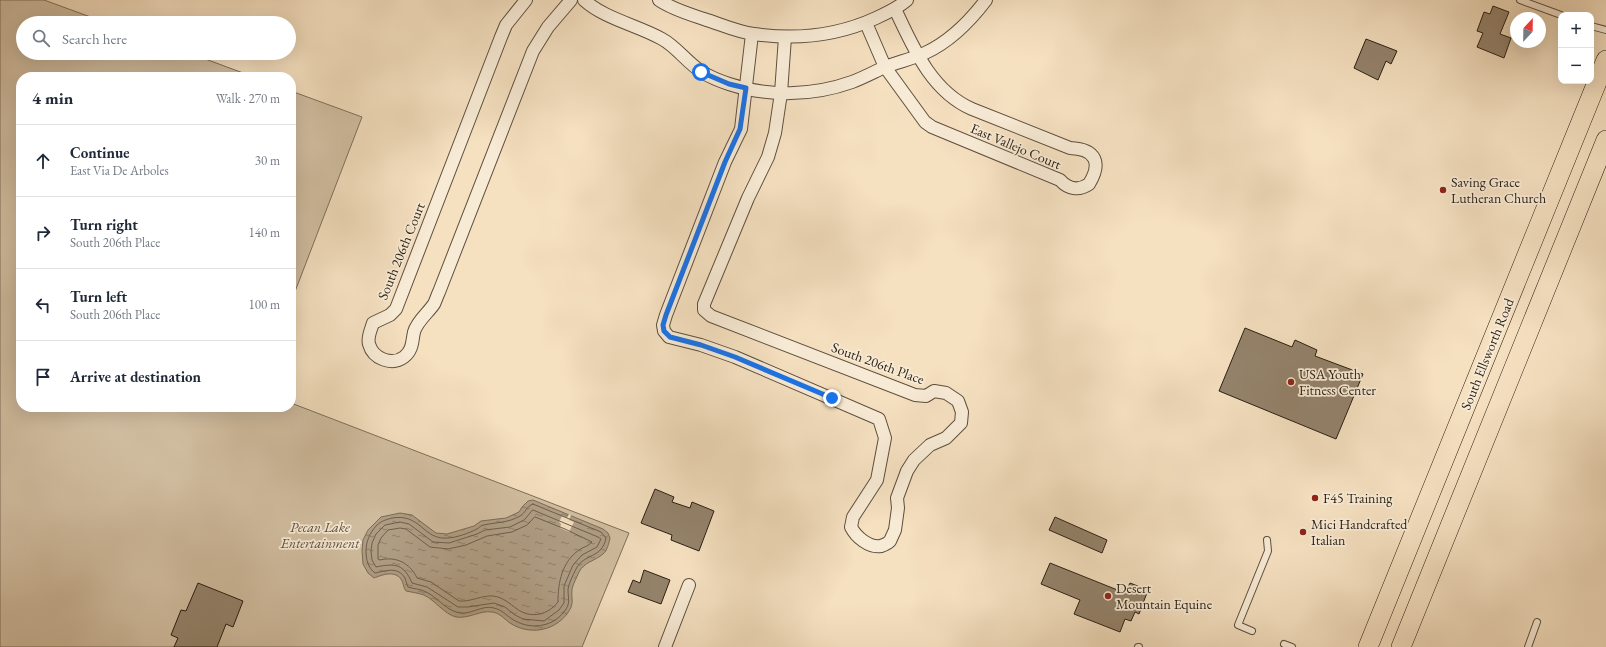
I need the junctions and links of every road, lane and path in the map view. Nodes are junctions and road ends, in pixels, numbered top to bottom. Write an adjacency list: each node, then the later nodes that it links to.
1 (526, 0): 2 (street, South 206th Court)
2 (571, 0)
3 (584, 0): 18 (street)
4 (659, 0): 13 (street)
5 (907, 0): 8 (street)
6 (986, 0): 15 (street)
7 (1520, 0): 9 (lane)
8 (895, 9): 10 (street); 15 (street, East Vallejo Court)
9 (1558, 14)
10 (866, 22): 14 (street); 17 (street, East Vallejo Court)
11 (1594, 27): 12 (lane)
12 (1606, 30)
13 (752, 34): 14 (street); 18 (street)
14 (785, 37): 19 (street)
15 (917, 56): 17 (street); 17 (street, East Vallejo Court)
16 (1606, 60): 21 (main road, South Ellsworth Road)
17 (885, 67): 19 (street)
18 (746, 88): 19 (street); 19 (street, South 206th Place)
19 (781, 93)
20 (1606, 140): 22 (main road)
21 (1454, 435): 22 (main road); 30 (main road, South Ellsworth Road)
22 (1483, 443): 31 (main road)
23 (1267, 540): 26 (lane)
24 (689, 586): 28 (street)
25 (1537, 622): 32 (lane)
26 (1252, 631)
27 (1284, 644): 29 (lane)
28 (664, 647)
29 (1292, 647)
30 (1368, 647)
31 (1401, 647)
32 (1528, 647)

